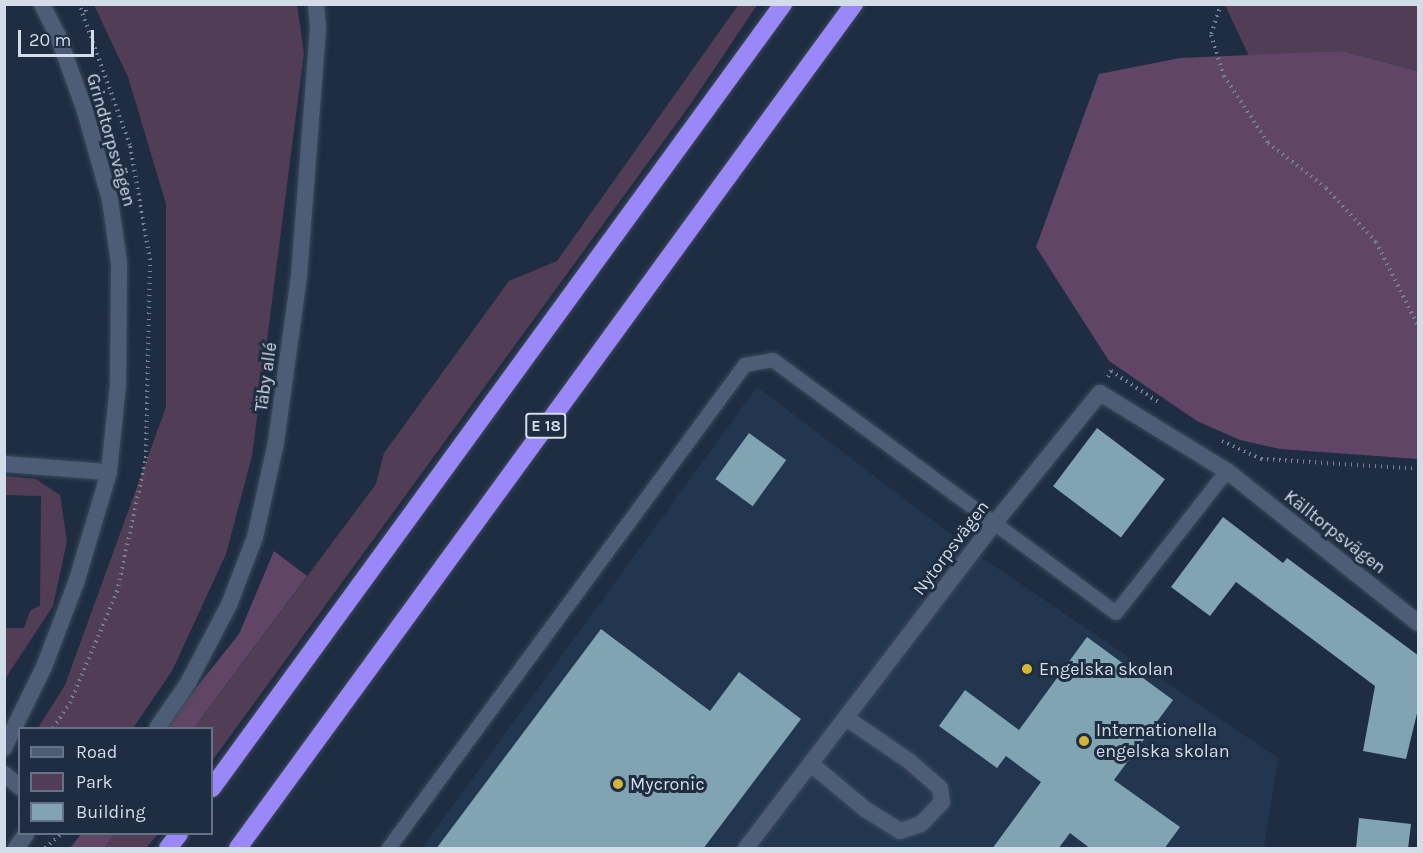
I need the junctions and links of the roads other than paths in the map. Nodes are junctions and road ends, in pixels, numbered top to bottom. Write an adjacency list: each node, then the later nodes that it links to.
1 (42, 4): 7 (street, Grindtorpsvägen)
2 (316, 4): 11 (street, Täby allé)
3 (783, 4): 16 (highway)
4 (854, 4): 21 (highway, E 18)
5 (4, 464): 7 (street)
6 (1227, 471): 8 (street, Nytorpsvägen); 8 (lane); 9 (street, Källtorpsvägen)
7 (109, 472): 12 (street, Grindtorpsvägen)
8 (993, 525): 10 (street, Nytorpsvägen); 22 (lane)
9 (1419, 623)
10 (846, 717): 13 (street, Nytorpsvägen); 13 (street)
11 (158, 727)
12 (4, 748)
13 (811, 764): 23 (street, Nytorpsvägen)
14 (4, 774): 15 (street)
15 (18, 785)
16 (213, 787)
17 (25, 835): 19 (street)
18 (178, 835): 20 (highway)
19 (16, 849)
20 (168, 849)
21 (238, 849)
22 (389, 849)
23 (746, 849)

